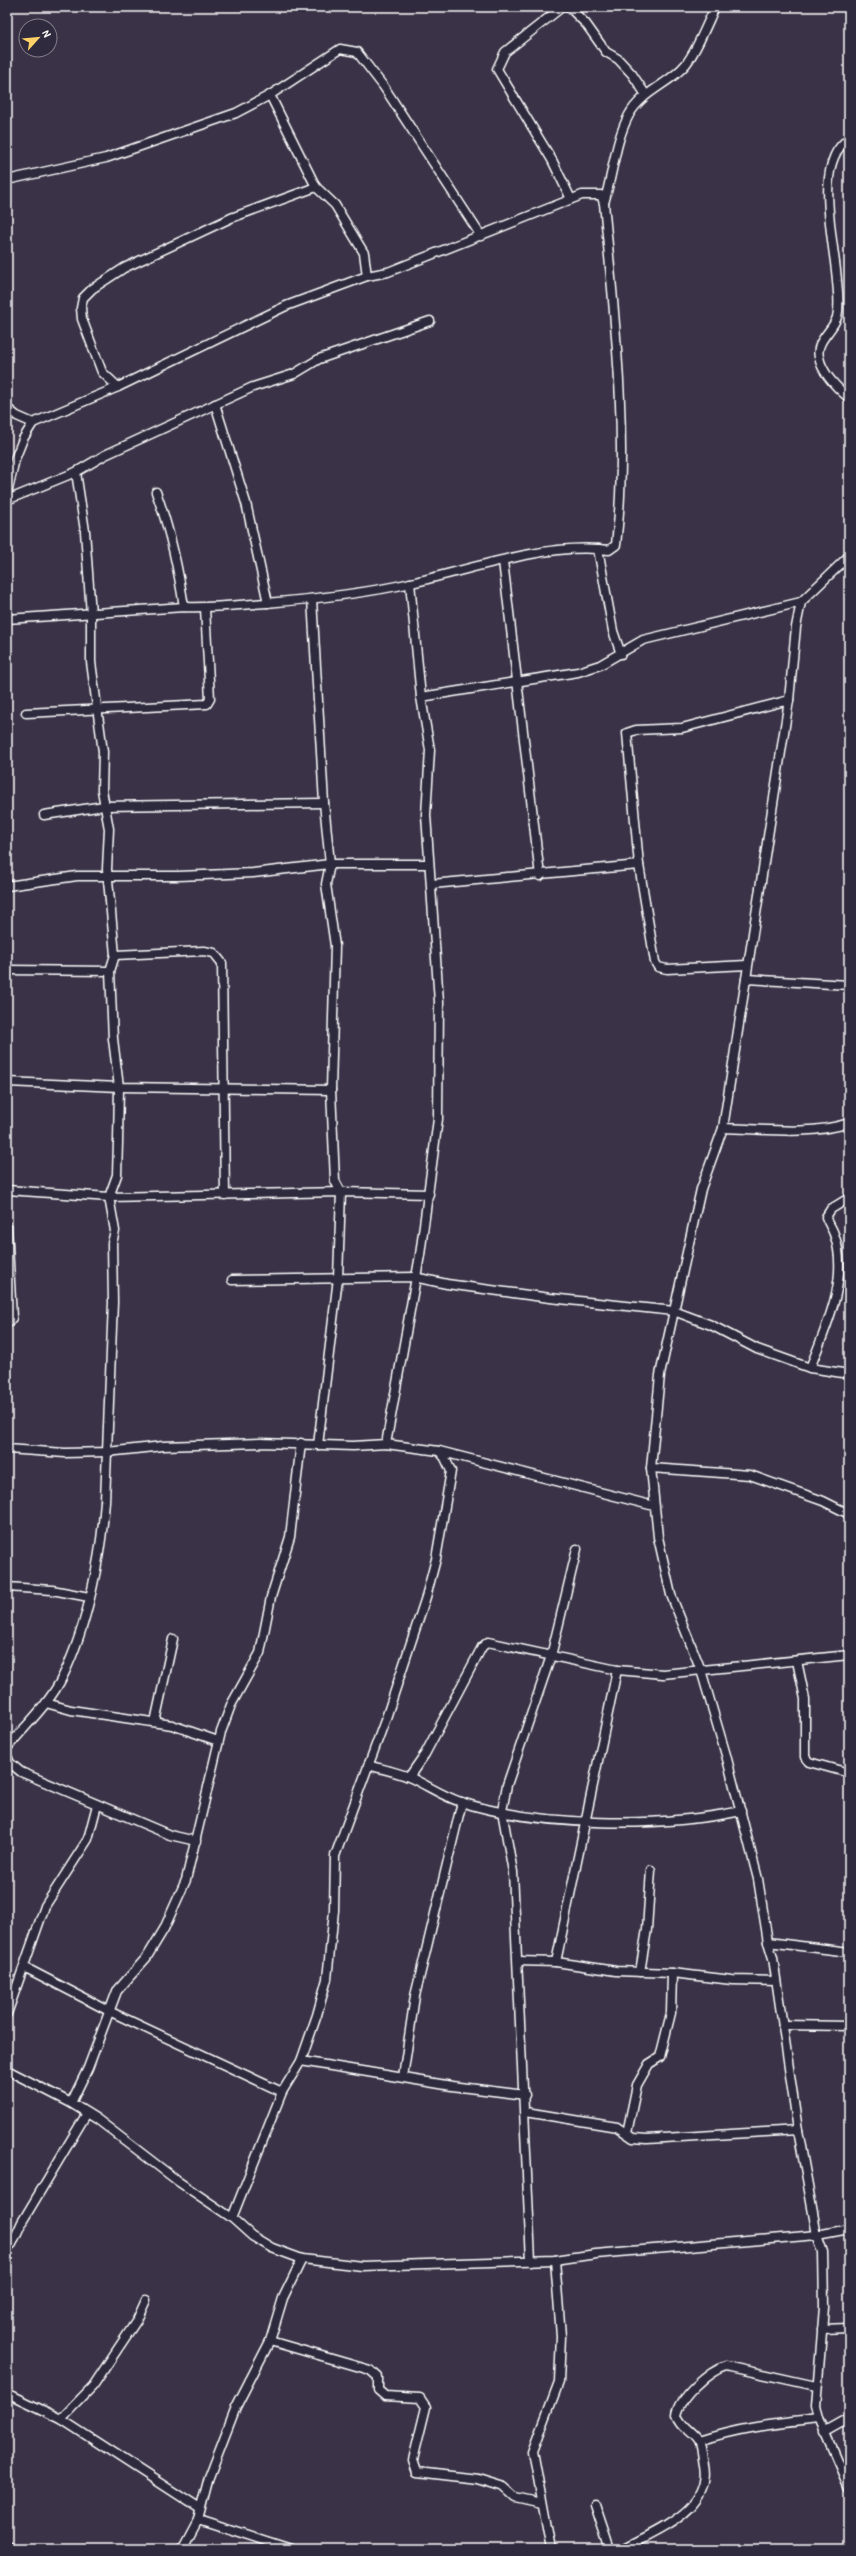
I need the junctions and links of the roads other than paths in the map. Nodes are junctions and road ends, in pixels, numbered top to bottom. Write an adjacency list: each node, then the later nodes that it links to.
1 (562, 7): 9 (street)
2 (569, 7): 5 (street)
3 (715, 7): 5 (street)
4 (270, 95): 7 (street); 8 (street); 11 (street)
5 (646, 95): 10 (street)
6 (849, 139): 15 (street)
7 (7, 180)
8 (316, 187): 12 (street); 14 (street)
9 (571, 199): 10 (street); 11 (street)
10 (604, 203): 23 (street)
11 (481, 236): 12 (street)
12 (367, 276): 14 (street)
13 (430, 321): 16 (street)
14 (118, 387): 18 (street)
15 (849, 398)
16 (215, 404): 19 (street); 29 (street)
17 (7, 408): 18 (street)
18 (33, 423): 21 (street)
19 (76, 472): 22 (street); 32 (street)
20 (156, 492): 30 (street)
21 (7, 494)
22 (7, 500)
23 (598, 549): 25 (street); 34 (street)
24 (849, 556): 28 (street)
25 (503, 561): 26 (street); 35 (street)
26 (410, 583): 27 (street); 36 (street)
27 (312, 599): 29 (street); 40 (street)
28 (802, 602): 34 (street); 37 (street)
29 (268, 603): 31 (street)
30 (184, 606): 31 (street); 32 (street)
31 (205, 608): 38 (street)
32 (91, 614): 33 (street); 38 (street)
33 (7, 619)
34 (620, 654): 35 (street)
35 (518, 681): 36 (street); 47 (street)
36 (421, 697): 44 (street)
37 (789, 700): 45 (street); 51 (street)
38 (96, 708): 39 (street); 41 (street)
39 (26, 713)
40 (324, 803): 41 (street); 43 (street)
41 (104, 806): 42 (street); 46 (street)
42 (44, 815)
43 (330, 864): 44 (street); 46 (street); 59 (street)
44 (429, 864): 48 (street)
45 (639, 865): 47 (street); 51 (street)
46 (108, 876): 49 (street); 50 (street)
47 (540, 876): 48 (street)
48 (432, 884): 64 (street)
49 (7, 886)
50 (115, 955): 53 (street); 58 (street)
51 (747, 965): 54 (street)
52 (7, 970): 53 (street)
53 (110, 971): 57 (street)
54 (746, 979): 55 (street); 61 (street)
55 (849, 985)
56 (7, 1082): 57 (street)
57 (118, 1087): 58 (street); 66 (street)
58 (225, 1089): 59 (street); 65 (street)
59 (331, 1090): 63 (street)
60 (849, 1122): 61 (street)
61 (723, 1128): 72 (street)
62 (7, 1190): 66 (street)
63 (341, 1192): 64 (street); 65 (street); 70 (street)
64 (429, 1194): 69 (street)
65 (225, 1195): 66 (street)
66 (109, 1197): 81 (street)
67 (849, 1198): 74 (street)
68 (7, 1226): 73 (street)
69 (414, 1277): 70 (street); 72 (street); 77 (street)
70 (338, 1278): 71 (street); 78 (street)
71 (232, 1280)
72 (674, 1311): 74 (street); 82 (street)
73 (7, 1324)
74 (810, 1368): 75 (street)
75 (849, 1374)
76 (301, 1443): 78 (street); 81 (street); 96 (street)
77 (386, 1444): 78 (street); 80 (street)
78 (318, 1445)
79 (7, 1449): 81 (street)
80 (439, 1451): 83 (street); 99 (street)
81 (107, 1452): 87 (street)
82 (651, 1468): 83 (street); 84 (street)
83 (654, 1506): 93 (street)
84 (849, 1514)
85 (577, 1549): 90 (street)
86 (7, 1587): 87 (street)
87 (89, 1597): 94 (street)
88 (173, 1639): 95 (street)
89 (849, 1655): 91 (street)
90 (551, 1656): 92 (street); 101 (street); 104 (street)
91 (797, 1661): 93 (street); 100 (street)
92 (617, 1670): 93 (street); 106 (street)
93 (701, 1670): 105 (street)
94 (46, 1703): 95 (street); 97 (street)
95 (155, 1722): 96 (street)
96 (218, 1741): 107 (street)
97 (7, 1748)
98 (7, 1756): 103 (street)
99 (368, 1765): 101 (street); 121 (street)
100 (849, 1773)
101 (409, 1778): 102 (street)
102 (462, 1802): 104 (street); 123 (street)
103 (98, 1805): 107 (street); 113 (street)
104 (502, 1811): 106 (street); 111 (street)
105 (741, 1811): 106 (street); 109 (street)
106 (585, 1823): 112 (street)
107 (196, 1840): 117 (street)
108 (651, 1870): 114 (street)
109 (768, 1942): 110 (street); 116 (street)
110 (849, 1952)
111 (518, 1961): 112 (street); 125 (street)
112 (556, 1962): 114 (street)
113 (24, 1967): 117 (street); 118 (street)
114 (640, 1972): 115 (street)
115 (672, 1973): 116 (street); 130 (street)
116 (776, 1981): 119 (street)
117 (109, 2011): 124 (street); 126 (street)
118 (7, 2014)
119 (783, 2025): 120 (street); 129 (street)
120 (849, 2026)
121 (301, 2061): 123 (street); 124 (street)
122 (7, 2070): 126 (street)
123 (403, 2077): 125 (street)
124 (282, 2092): 131 (street)
125 (525, 2095): 127 (street)
126 (71, 2103): 128 (street)
127 (526, 2112): 130 (street); 137 (street)
128 (87, 2113): 131 (street); 134 (street)
129 (798, 2130): 130 (street); 133 (street)
130 (628, 2133)
131 (232, 2218): 135 (street)
132 (849, 2229): 133 (street)
133 (817, 2234): 136 (street); 140 (street)
134 (7, 2248)
135 (302, 2259): 137 (street); 141 (street)
136 (555, 2260): 137 (street); 150 (street)
137 (531, 2261)
138 (146, 2300): 144 (street)
139 (849, 2328): 140 (street)
140 (822, 2329): 142 (street)
141 (270, 2341): 150 (street); 152 (street)
142 (816, 2386): 145 (street); 148 (street)
143 (7, 2393): 144 (street)
144 (61, 2419): 152 (street)
145 (819, 2419): 147 (street); 148 (street)
146 (849, 2419): 147 (street)
147 (824, 2433): 149 (street)
148 (699, 2441): 160 (street)
149 (849, 2488)
150 (542, 2503): 158 (street)
151 (595, 2504): 159 (street)
152 (200, 2509): 153 (street)
153 (198, 2519): 156 (street); 157 (street)
154 (7, 2546): 155 (street)
155 (11, 2549)
156 (182, 2549)
157 (291, 2549)
158 (551, 2549)
159 (610, 2549)
160 (623, 2549)

